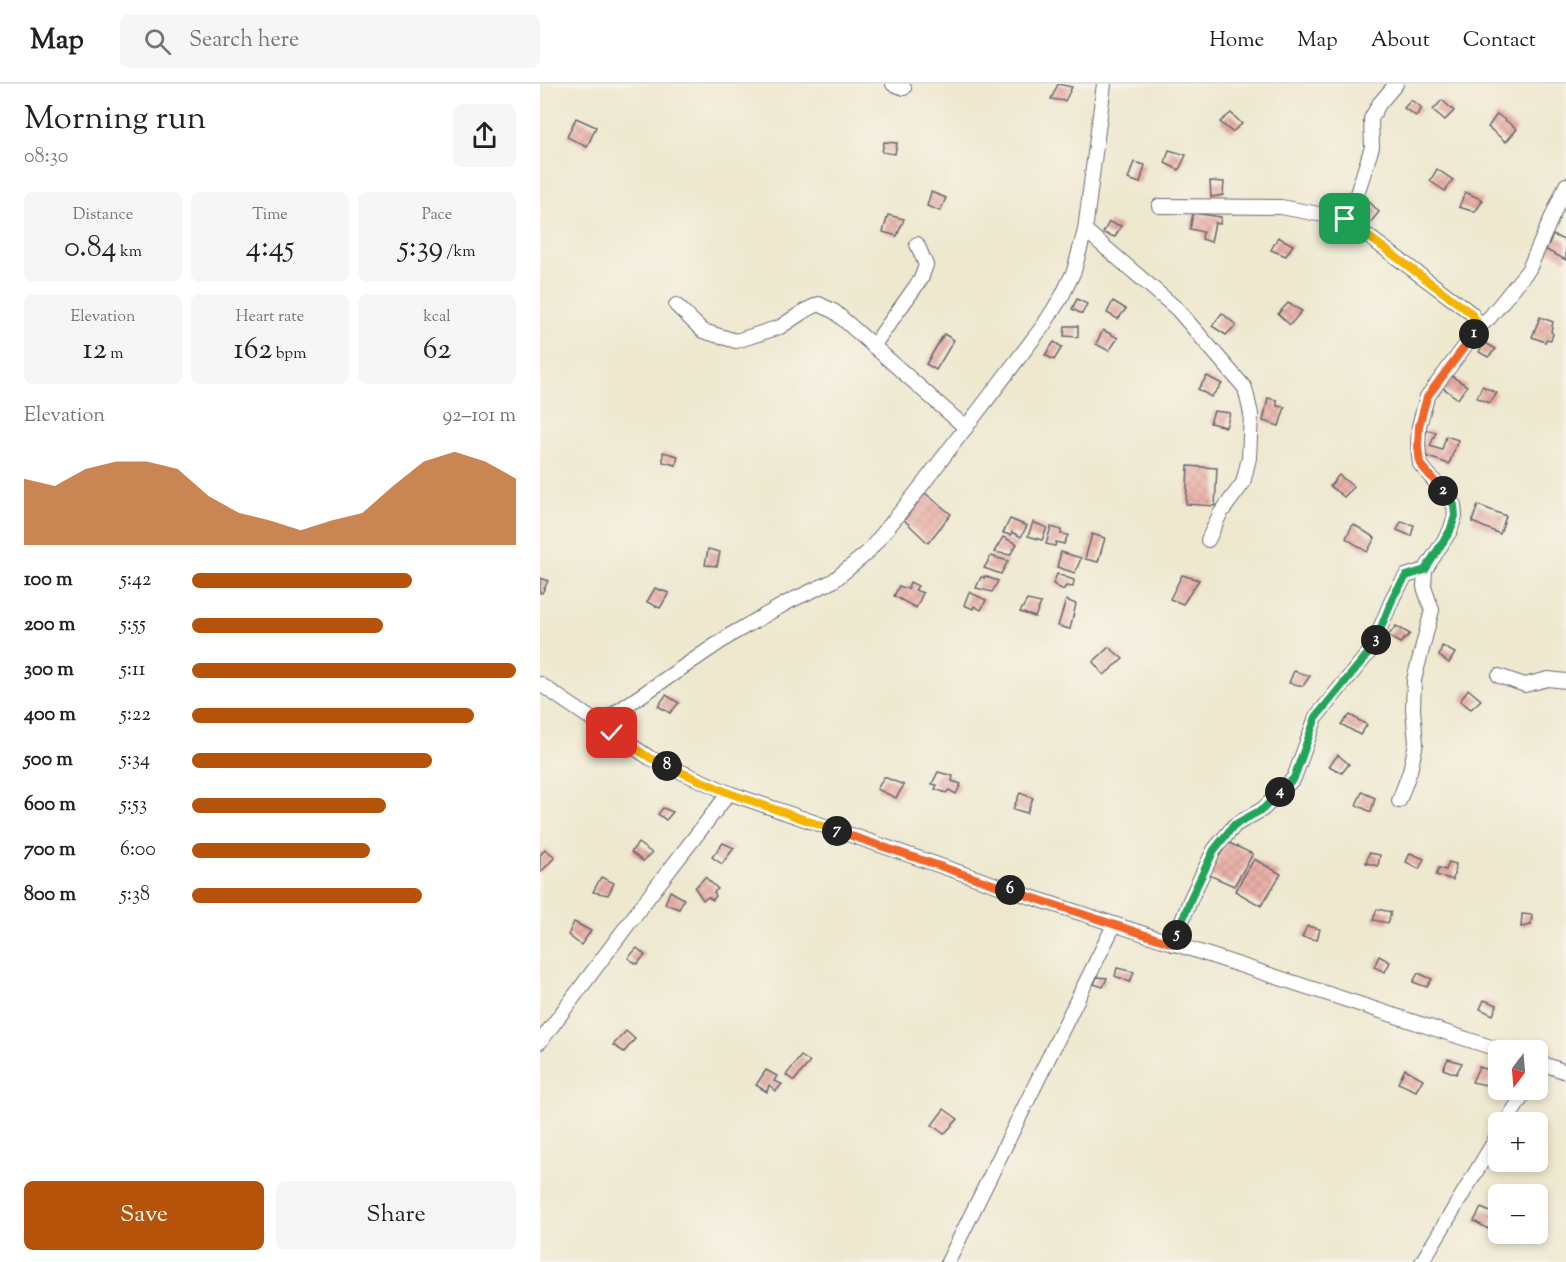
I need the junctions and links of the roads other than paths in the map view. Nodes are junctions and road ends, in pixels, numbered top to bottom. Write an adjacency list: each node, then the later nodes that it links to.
1 (1104, 84): 6 (street)
2 (1396, 84): 5 (street)
3 (1566, 185): 9 (street)
4 (1159, 206): 5 (street)
5 (1345, 219): 9 (street)
6 (1085, 230): 11 (street); 12 (street)
7 (917, 244): 10 (street)
8 (676, 305): 10 (street)
9 (1480, 326): 13 (street)
10 (873, 346): 11 (street)
11 (966, 428): 17 (street)
12 (1208, 540)
13 (1425, 570): 19 (street); 21 (street)
14 (1499, 676): 15 (street)
15 (1566, 681)
16 (540, 684): 17 (street)
17 (599, 724): 18 (street)
18 (729, 793): 20 (street); 22 (street)
19 (1399, 801)
20 (1114, 925): 21 (street); 27 (street)
21 (1173, 944): 23 (street)
22 (540, 1042)
23 (1488, 1046)
24 (1548, 1068): 25 (street)
25 (1566, 1072)
26 (1488, 1152): 28 (street)
27 (948, 1262)
28 (1422, 1262)

